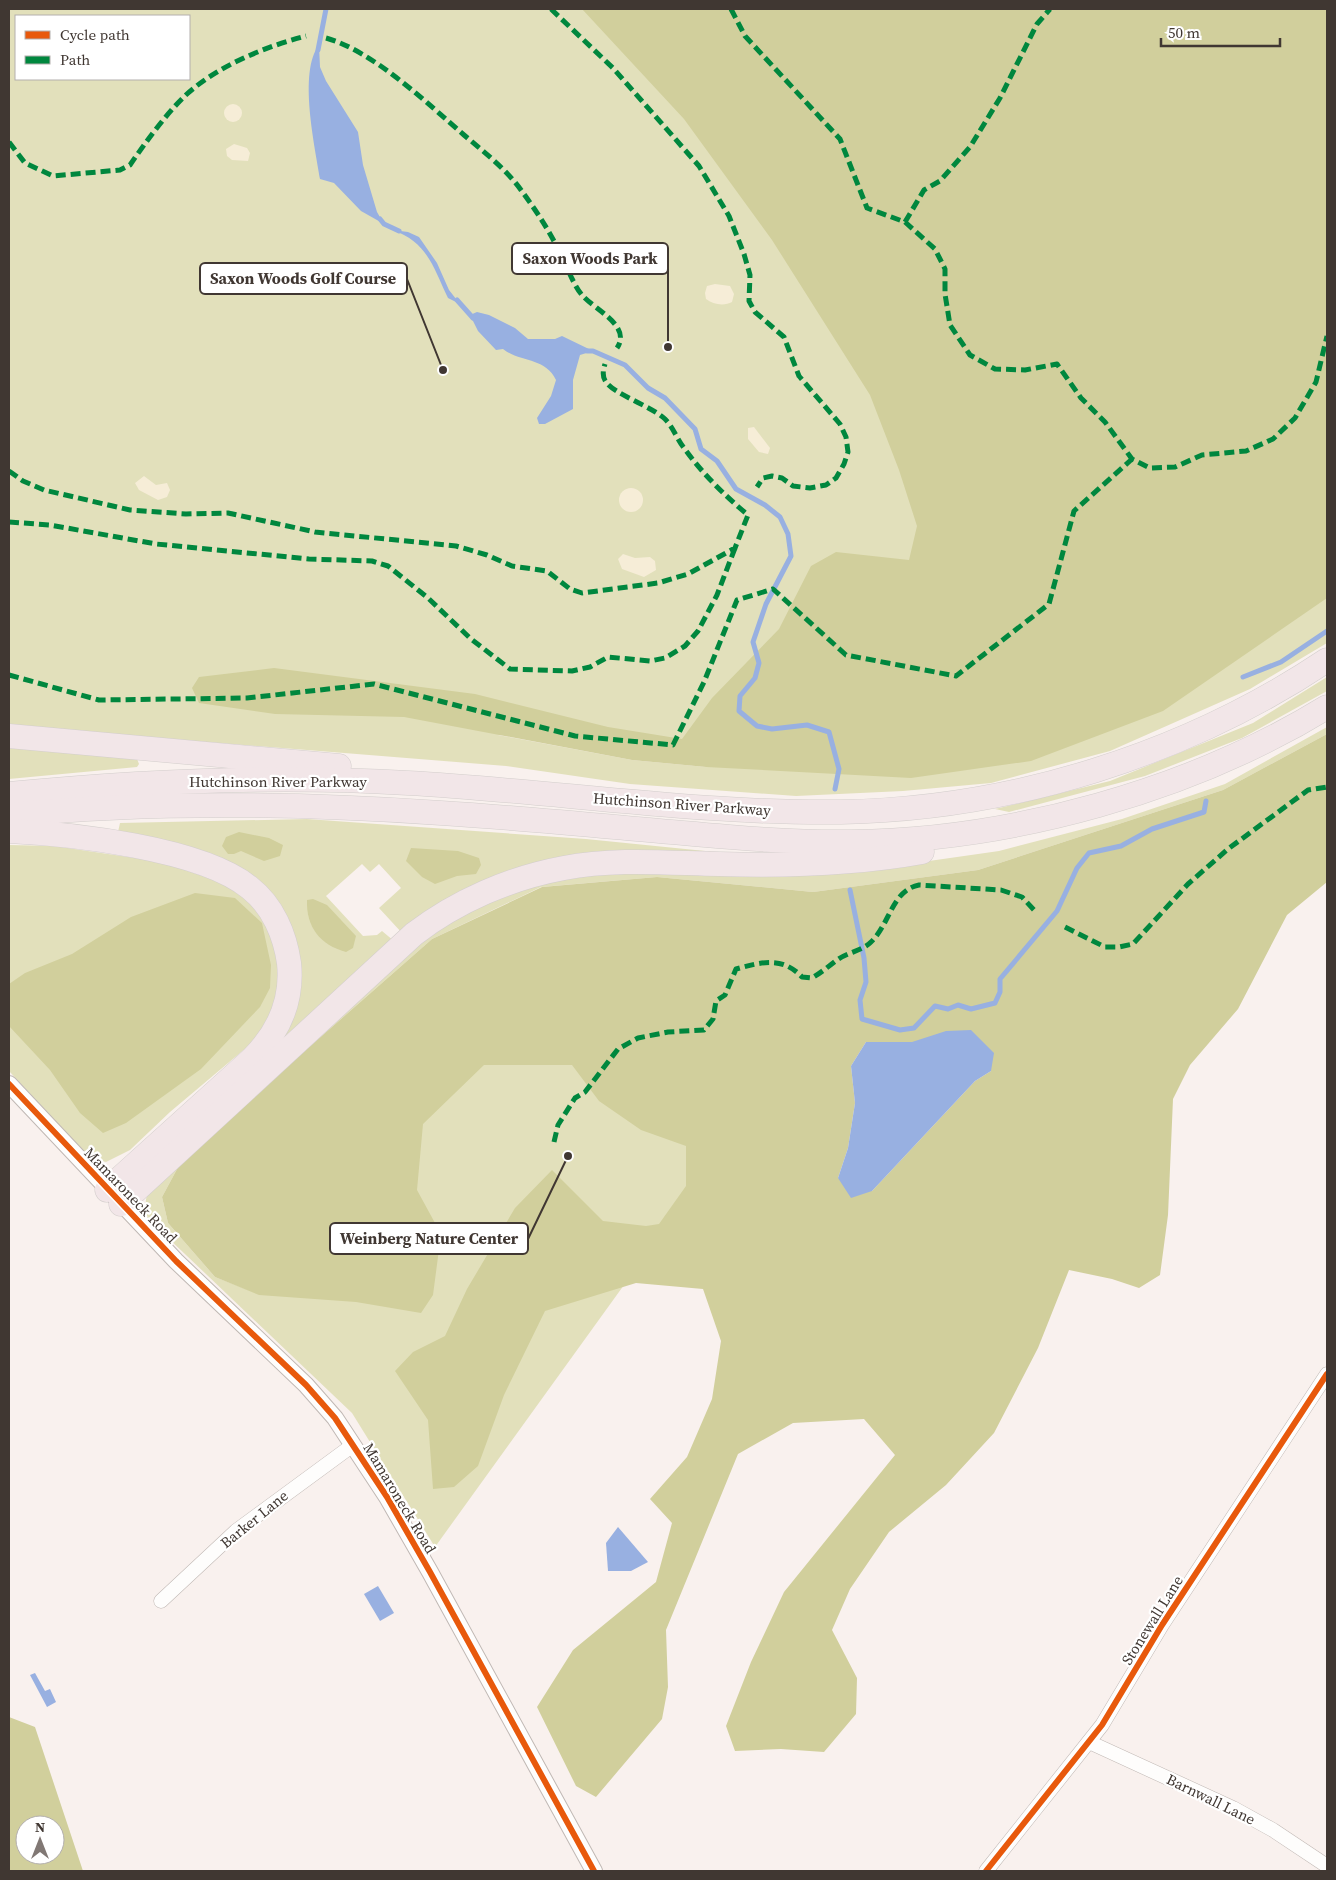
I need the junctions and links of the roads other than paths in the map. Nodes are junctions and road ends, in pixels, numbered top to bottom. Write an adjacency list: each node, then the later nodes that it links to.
1 (1327, 660): 4 (highway, Hutchinson River Parkway)
2 (1327, 706): 7 (highway, Hutchinson River Parkway)
3 (9, 736): 4 (highway)
4 (472, 788): 5 (highway, Hutchinson River Parkway)
5 (9, 794)
6 (9, 815): 7 (highway, Hutchinson River Parkway)
7 (1048, 817): 10 (highway)
8 (9, 831): 10 (highway)
9 (9, 1084): 10 (street, Mamaroneck Road)
10 (114, 1197): 12 (street, Mamaroneck Road)
11 (1327, 1374): 14 (street, Stonewall Lane)
12 (353, 1445): 13 (street, Barker Lane); 16 (street, Mamaroneck Road)
13 (161, 1601)
14 (1089, 1742): 15 (street, Barnwall Lane); 17 (street, Stonewall Lane)
15 (1327, 1866)
16 (594, 1871)
17 (986, 1871)

